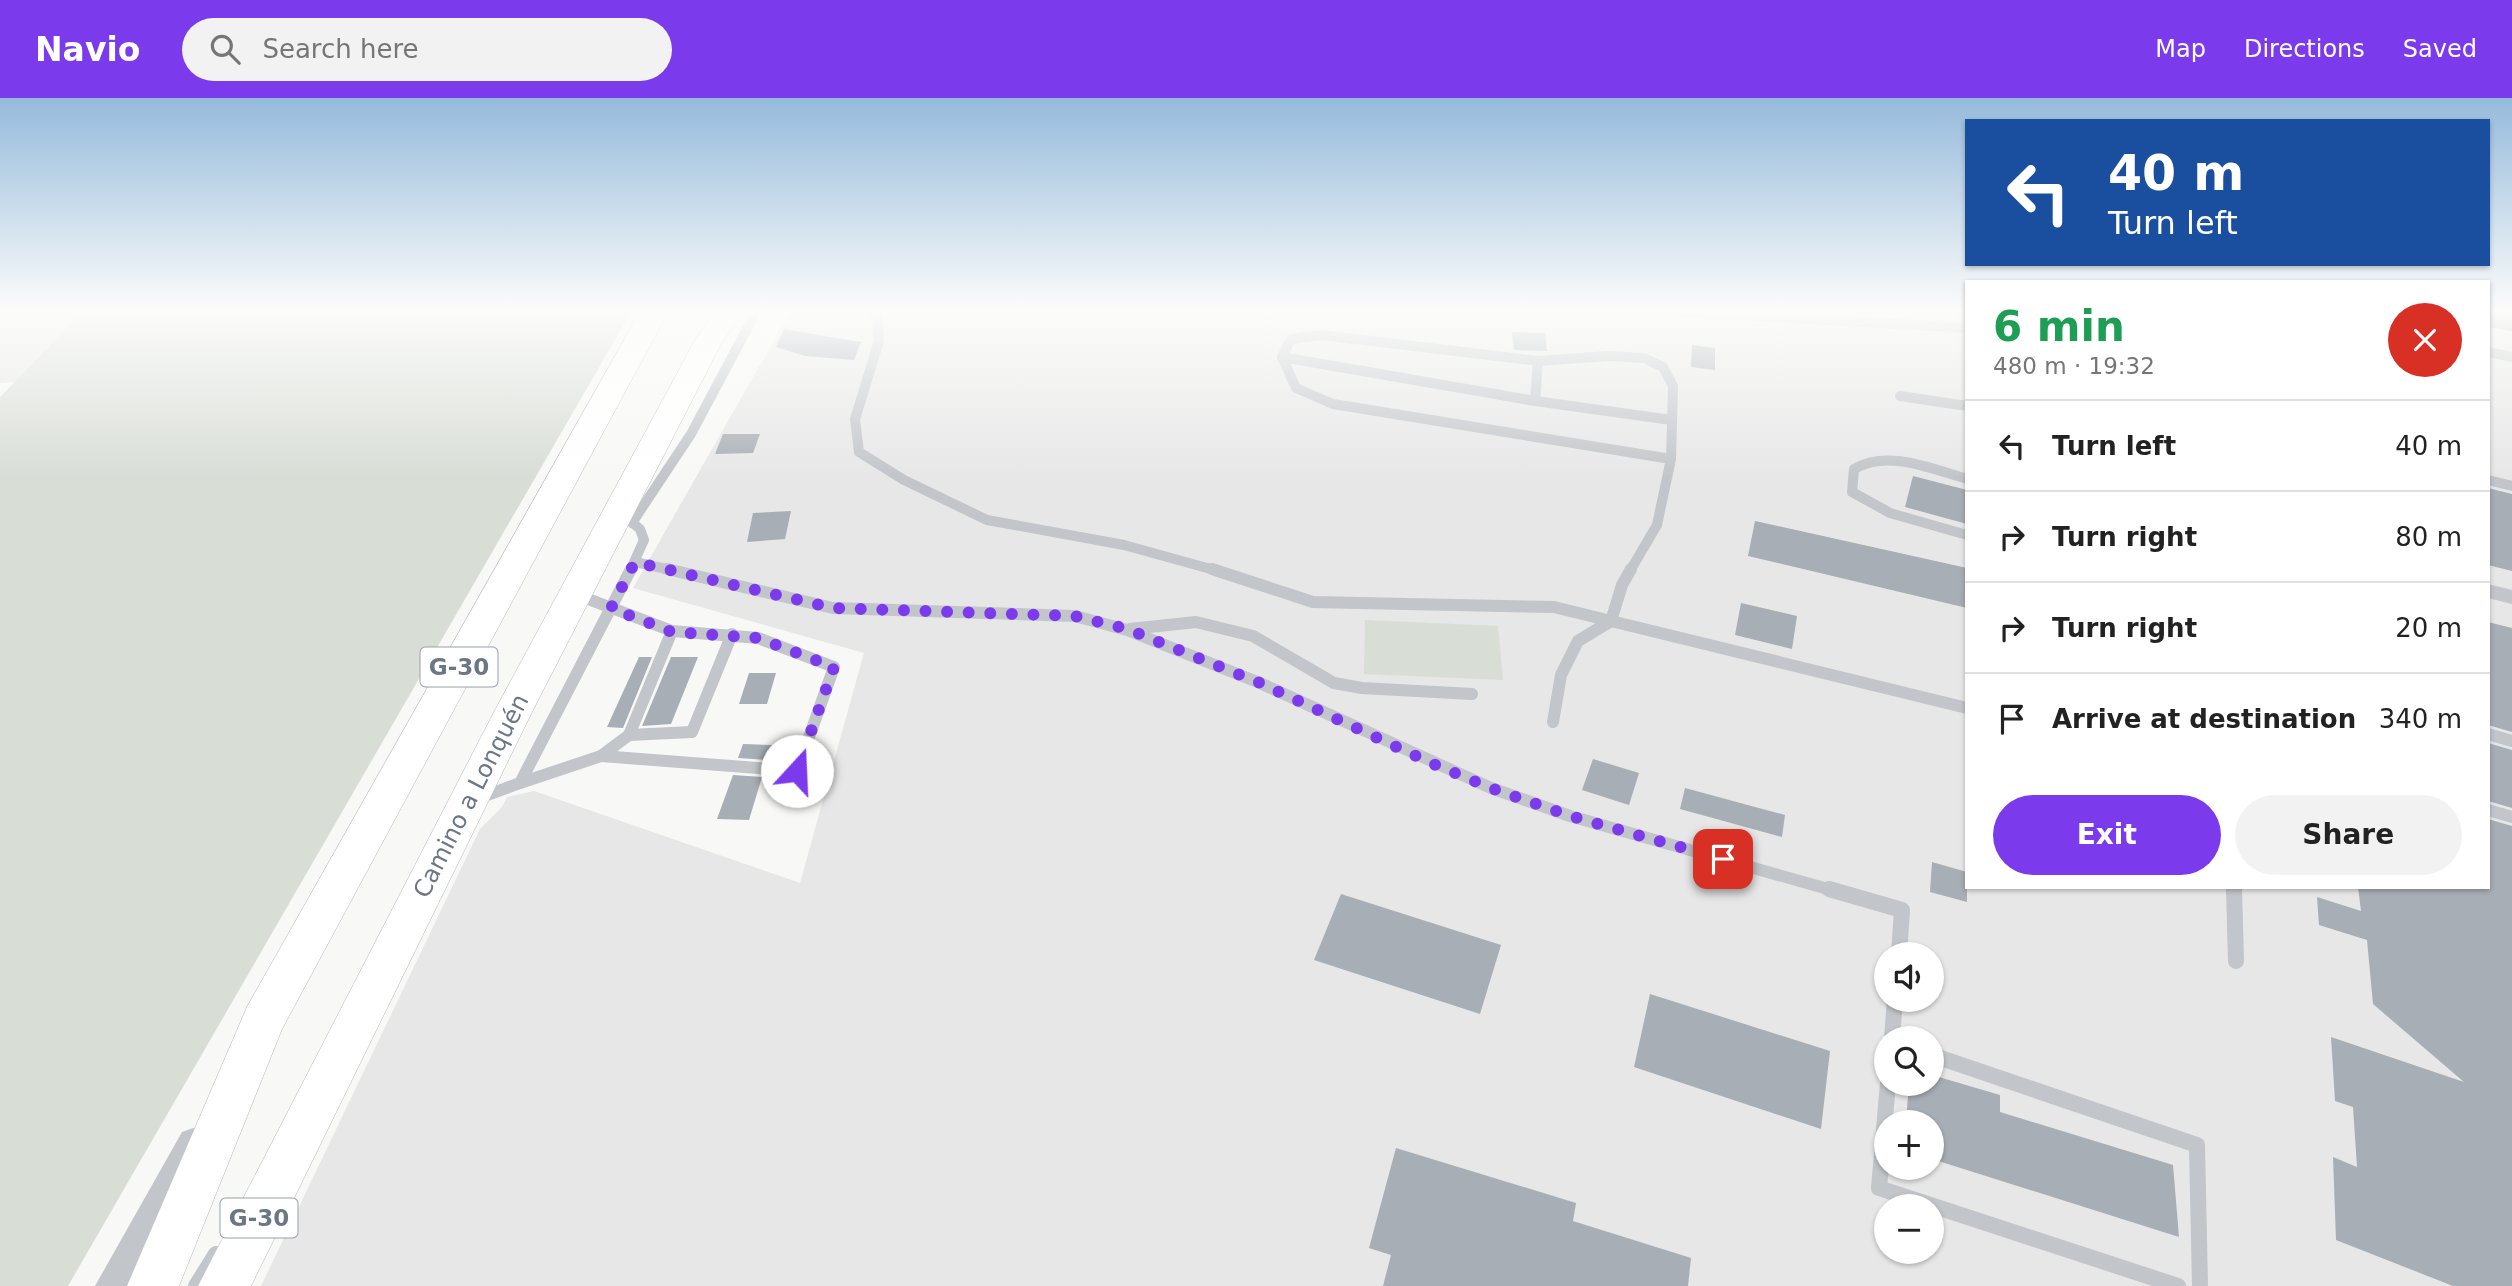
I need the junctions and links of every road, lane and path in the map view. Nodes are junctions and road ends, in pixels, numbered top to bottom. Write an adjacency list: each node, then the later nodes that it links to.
1 (624, 367): 42 (main road, G-30)
2 (696, 367): 17 (main road, Camino a Lonquén / G-30)
3 (726, 367): 17 (lane)
4 (871, 367): 24 (lane)
5 (1287, 367): 13 (lane)
6 (1342, 367): 10 (lane)
7 (1538, 367): 10 (lane)
8 (1662, 367): 12 (lane)
9 (1900, 397): 11 (lane)
10 (1535, 401): 12 (lane)
11 (1965, 406)
12 (1672, 420): 13 (lane)
13 (1671, 459): 24 (lane)
14 (1965, 479): 18 (lane)
15 (2490, 480): 16 (lane)
16 (2512, 486)
17 (625, 517): 19 (lane); 21 (main road, Camino a Lonquén / G-30)
18 (1965, 533)
19 (635, 562): 23 (lane); 25 (lane)
20 (2490, 592): 22 (street)
21 (575, 594): 23 (lane); 36 (main road, Camino a Lonquén / G-30)
22 (2512, 597)
23 (611, 608): 26 (lane); 35 (lane)
24 (1611, 621): 29 (lane); 30 (lane)
25 (1127, 629): 28 (lane); 40 (lane)
26 (672, 632): 27 (lane); 31 (lane)
27 (732, 634): 31 (lane); 34 (lane)
28 (1472, 694)
29 (1965, 708)
30 (1553, 722)
31 (629, 735): 34 (lane)
32 (2490, 735): 33 (lane)
33 (2512, 741)
34 (600, 756): 35 (lane)
35 (520, 783): 36 (lane)
36 (467, 803): 45 (main road, Camino a Lonquén / G-30)
37 (2490, 811): 38 (lane)
38 (2512, 817)
39 (2234, 889): 41 (lane)
40 (1900, 942)
41 (2236, 961)
42 (264, 1021): 46 (street); 47 (main road, G-30)
43 (1944, 1059): 51 (lane)
44 (1887, 1096): 50 (lane)
45 (294, 1149): 48 (lane); 49 (main road, Camino a Lonquén / G-30)
46 (111, 1286)
47 (153, 1286)
48 (196, 1286)
49 (223, 1286)
50 (2178, 1286)
51 (2200, 1286)

